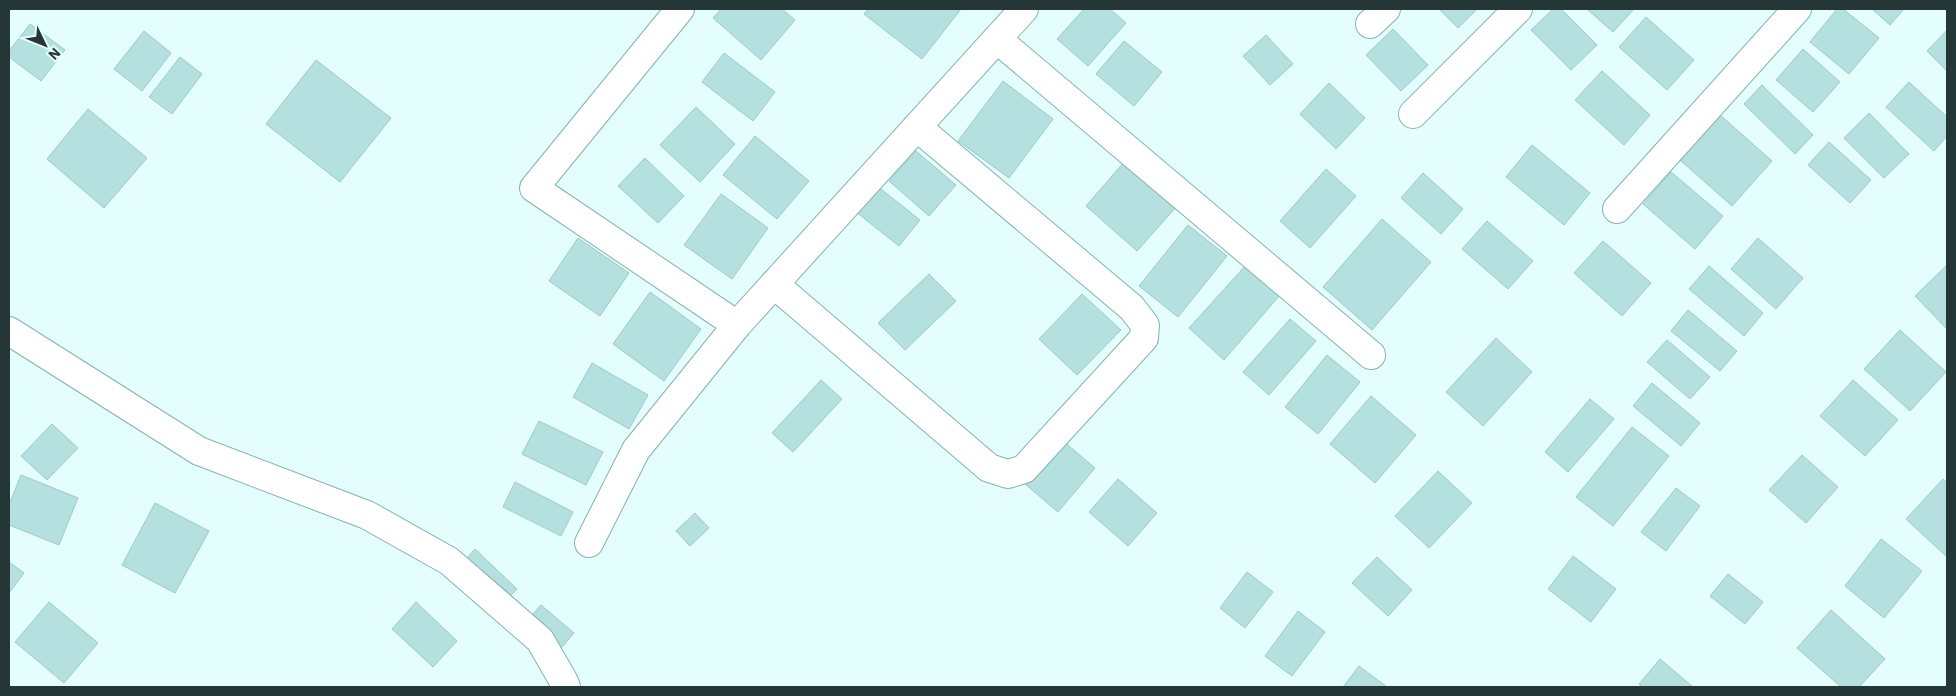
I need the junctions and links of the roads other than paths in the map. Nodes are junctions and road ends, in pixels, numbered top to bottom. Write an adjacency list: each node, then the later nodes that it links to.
1 (680, 9): 10 (street)
2 (1024, 9): 5 (street)
3 (1518, 9): 6 (street)
4 (1797, 9): 8 (street)
5 (997, 39): 7 (street); 12 (street)
6 (1413, 114)
7 (917, 127): 9 (street); 9 (street)
8 (1617, 208)
9 (774, 284): 10 (street)
10 (737, 325): 13 (street)
11 (9, 331): 14 (street)
12 (1371, 355)
13 (589, 543)
14 (566, 687)

